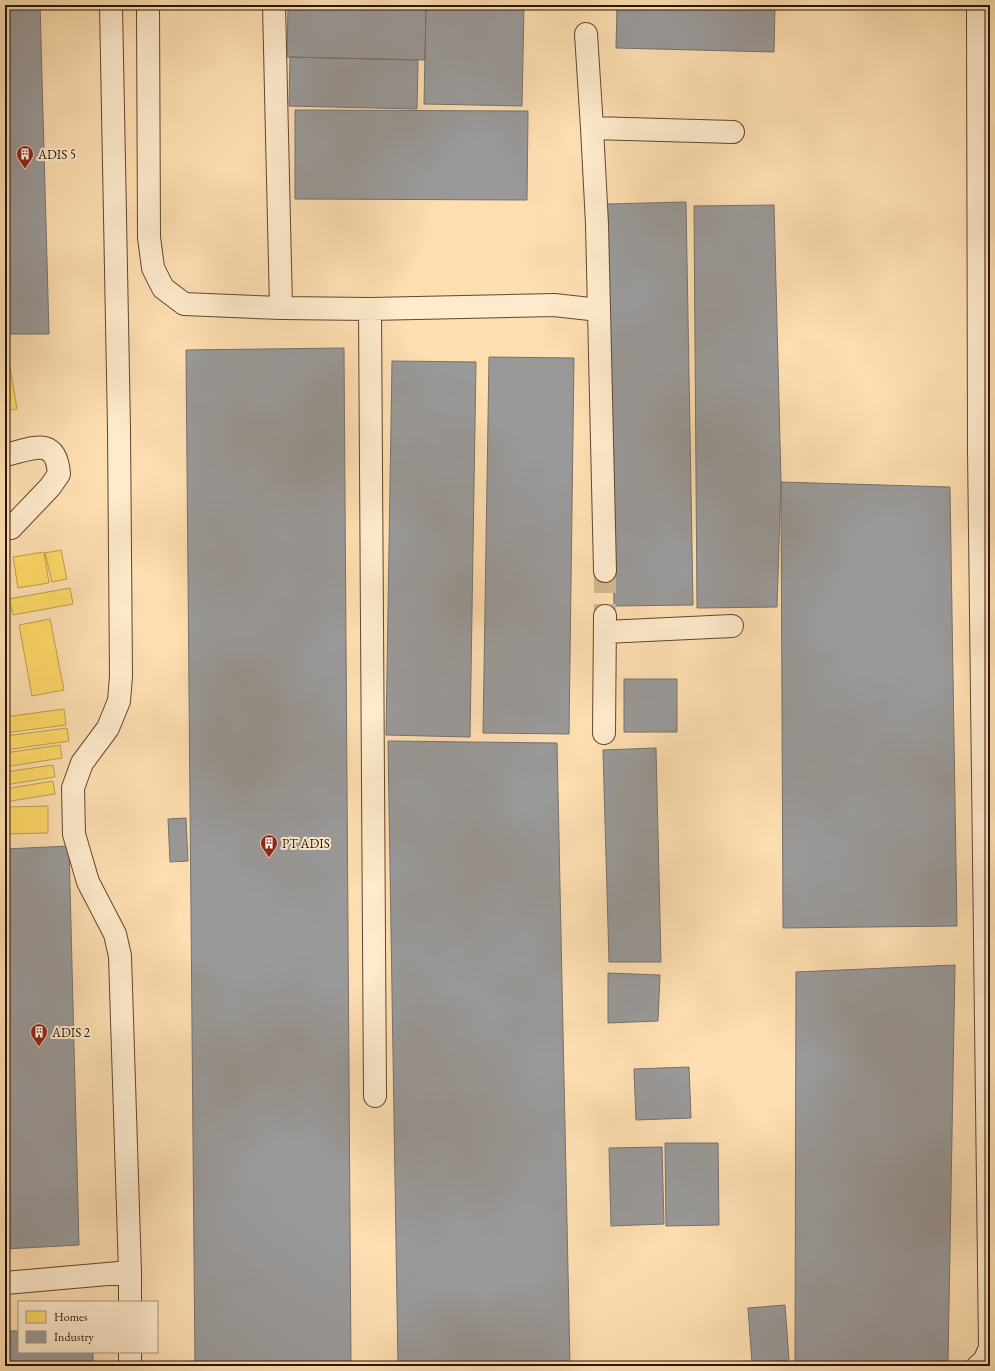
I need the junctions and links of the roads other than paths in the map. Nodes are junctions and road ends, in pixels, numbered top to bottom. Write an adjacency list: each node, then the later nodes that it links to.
1 (111, 5): 18 (street)
2 (148, 5): 8 (street)
3 (274, 5): 8 (street)
4 (978, 5): 11 (street)
5 (586, 34): 6 (street)
6 (592, 128): 7 (street); 10 (street)
7 (733, 132)
8 (280, 308): 9 (street)
9 (370, 309): 10 (street); 17 (street)
10 (599, 310): 14 (street)
11 (985, 450): 23 (street)
12 (5, 455): 13 (street)
13 (11, 528)
14 (605, 571)
15 (732, 626): 16 (street)
16 (604, 733)
17 (375, 1096)
18 (130, 1272): 19 (street); 20 (street)
19 (5, 1283)
20 (130, 1301)
21 (130, 1353): 22 (street)
22 (130, 1366)
23 (978, 1366)

